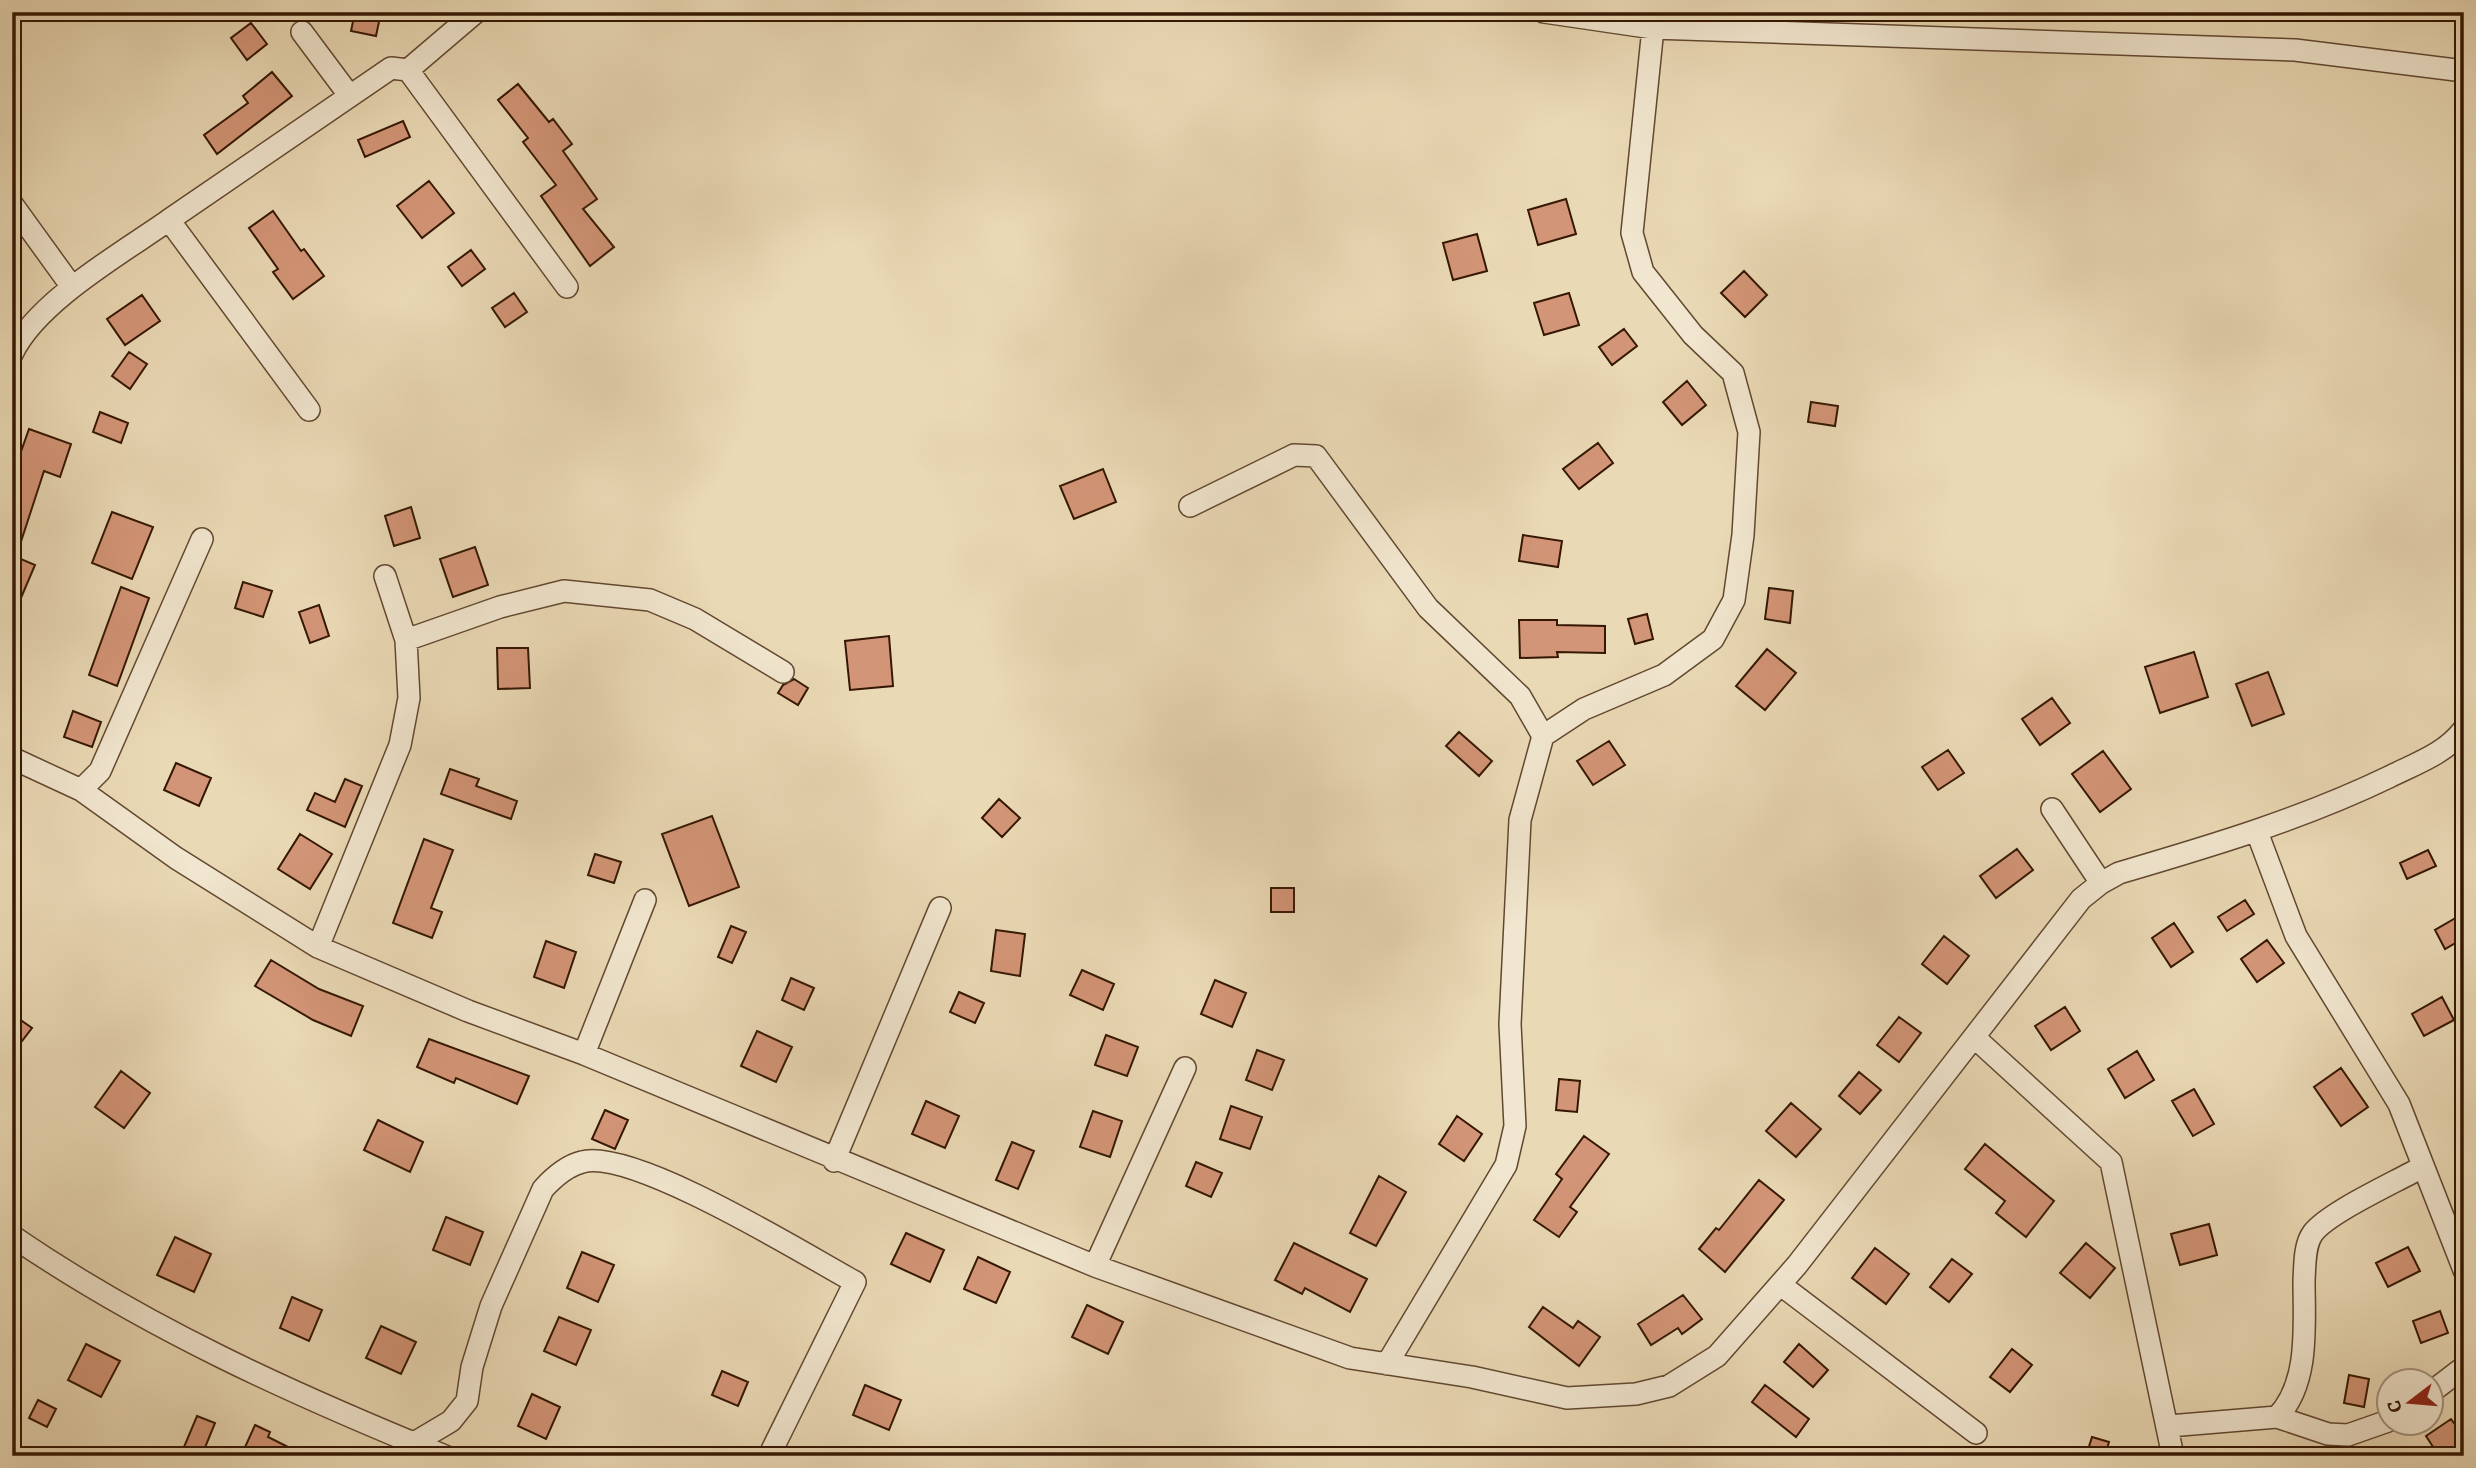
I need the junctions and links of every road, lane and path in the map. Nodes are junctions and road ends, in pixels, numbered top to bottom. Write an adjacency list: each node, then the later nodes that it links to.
1 (476, 12): 5 (street)
2 (1545, 12): 3 (street)
3 (1653, 28): 6 (street); 20 (street)
4 (302, 32): 7 (street)
5 (408, 70): 7 (street); 11 (street)
6 (2464, 71)
7 (349, 95): 9 (street)
8 (12, 204): 10 (street)
9 (169, 220): 10 (street); 13 (street)
10 (72, 287): 12 (street)
11 (567, 287)
12 (12, 354)
13 (310, 410)
14 (1190, 506): 20 (street)
15 (202, 538): 22 (street)
16 (385, 576): 17 (street)
17 (406, 640): 18 (street); 28 (street)
18 (783, 672)
19 (2464, 729): 24 (street)
20 (1543, 736): 38 (street)
21 (12, 758): 22 (street)
22 (81, 790): 28 (street)
23 (2052, 808): 25 (street)
24 (2257, 832): 25 (street); 33 (street)
25 (2101, 883): 29 (street)
26 (645, 900): 30 (street)
27 (940, 908): 32 (street)
28 (318, 947): 30 (street)
29 (1974, 1037): 37 (street); 42 (street)
30 (584, 1055): 32 (street)
31 (1185, 1068): 35 (street)
32 (834, 1161): 35 (street)
33 (2422, 1167): 36 (street); 41 (street)
34 (12, 1236): 45 (street)
35 (1095, 1266): 38 (street)
36 (2464, 1270)
37 (1781, 1284): 38 (street); 44 (street)
38 (1388, 1364)
39 (2464, 1367): 40 (street)
40 (2444, 1383)
41 (2277, 1417): 42 (street); 43 (street)
42 (2169, 1426): 48 (street)
43 (2374, 1426)
44 (1976, 1433)
45 (414, 1443): 46 (street); 47 (street)
46 (445, 1456)
47 (769, 1456)
48 (2173, 1456)

